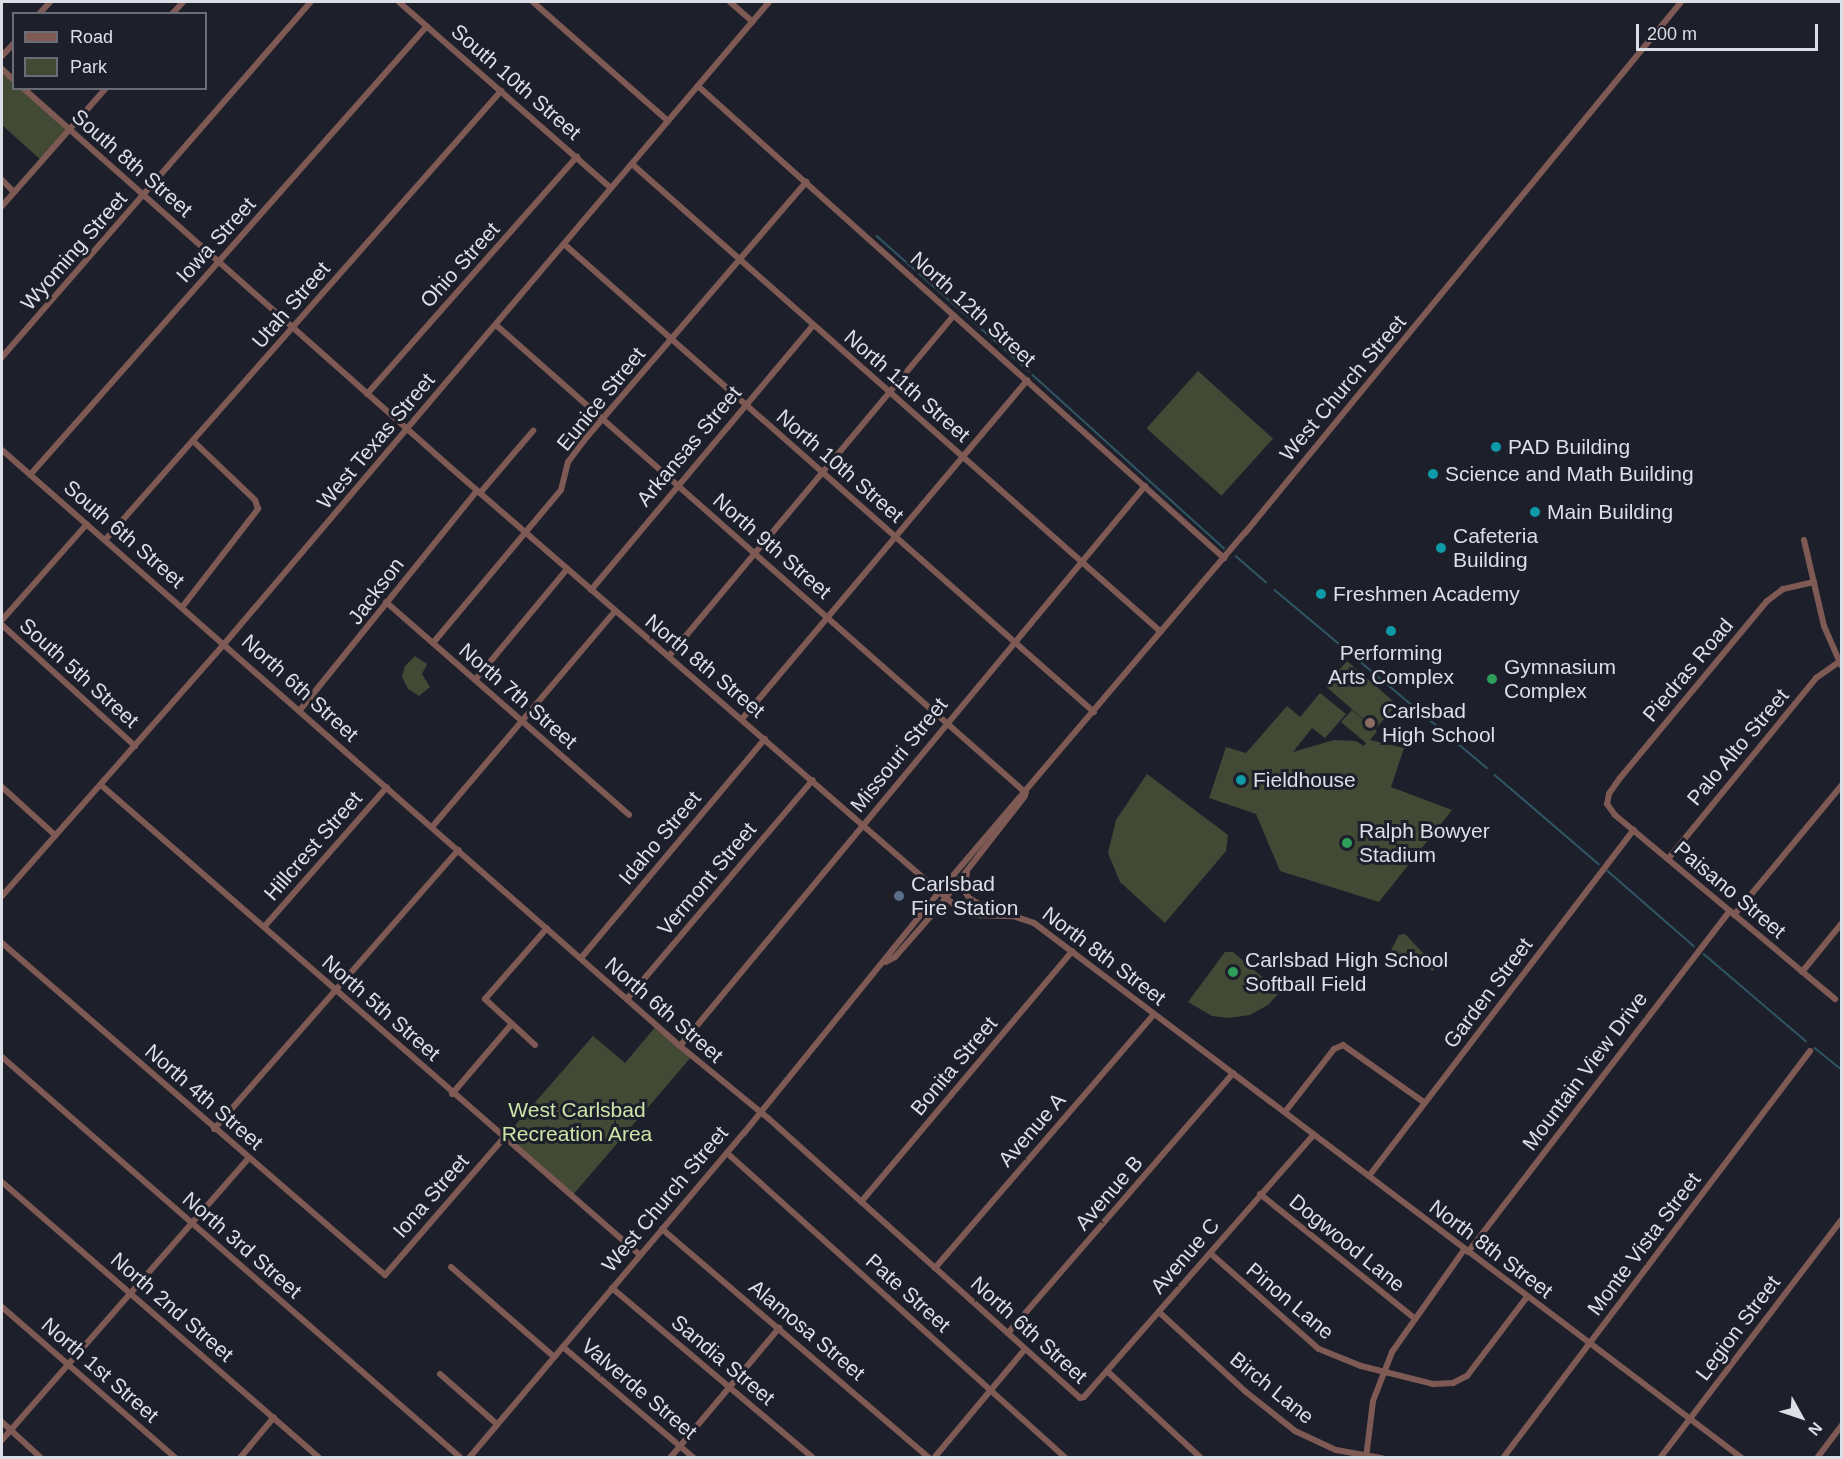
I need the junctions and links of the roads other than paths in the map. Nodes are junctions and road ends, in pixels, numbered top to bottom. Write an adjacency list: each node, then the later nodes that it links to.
1 (399, 2): 8 (street, South 10th Street)
2 (533, 2): 13 (street)
3 (730, 2): 7 (street)
4 (769, 2): 7 (street, West Texas Street)
5 (1681, 2): 53 (street, West Church Street)
6 (312, 3): 21 (street, Wyoming Street)
7 (753, 22): 9 (street, West Texas Street)
8 (427, 26): 12 (street, South 10th Street); 25 (street, Iowa Street)
9 (698, 86): 13 (street, West Texas Street); 18 (street, North 12th Street)
10 (25, 90): 14 (street, South 8th Street)
11 (104, 90): 14 (street)
12 (501, 91): 15 (street, South 10th Street); 29 (street, Utah Street)
13 (668, 121): 16 (street, West Texas Street)
14 (69, 130): 20 (street); 21 (street, South 8th Street)
15 (577, 158): 19 (street, South 10th Street); 34 (street, Ohio Street)
16 (632, 164): 19 (street, West Texas Street); 24 (street, North 11th Street)
17 (2, 180): 20 (street)
18 (806, 182): 24 (street, Eunice Street); 26 (street, North 12th Street)
19 (611, 188): 23 (street, West Texas Street)
20 (14, 192): 22 (street)
21 (144, 196): 25 (street, South 8th Street); 31 (street, Wyoming Street)
22 (2, 206)
23 (564, 244): 28 (street, West Texas Street); 30 (street, North 10th Street)
24 (738, 259): 27 (street, North 11th Street); 30 (street, Eunice Street)
25 (219, 262): 29 (street, South 8th Street); 43 (street, Iowa Street)
26 (954, 315): 32 (street, North 12th Street); 33 (street)
27 (813, 325): 33 (street, North 11th Street); 35 (street, Arkansas Street)
28 (496, 326): 36 (street, North 9th Street); 37 (street, West Texas Street)
29 (292, 327): 34 (street, South 8th Street); 39 (street, Utah Street)
30 (671, 339): 35 (street, North 10th Street); 36 (street, Eunice Street)
31 (2, 357)
32 (1027, 380): 41 (street); 45 (street, North 12th Street)
33 (890, 391): 41 (street, North 11th Street); 42 (street)
34 (368, 394): 37 (street, South 8th Street)
35 (745, 405): 42 (street, North 10th Street); 44 (street, Arkansas Street)
36 (601, 420): 44 (street, North 9th Street); 48 (street, Eunice Street)
37 (408, 429): 46 (street, North 8th Street); 66 (street, West Texas Street)
38 (533, 431): 46 (street, Jackson)
39 (193, 441): 50 (street, Utah Street); 59 (street)
40 (2, 450): 43 (street, South 6th Street)
41 (963, 456): 49 (street); 54 (street, North 11th Street)
42 (822, 472): 49 (street, North 10th Street); 52 (street)
43 (30, 475): 47 (street, South 6th Street)
44 (677, 485): 52 (street, North 9th Street); 57 (street, Arkansas Street)
45 (1145, 486): 53 (street, North 12th Street); 54 (street, Missouri Street)
46 (478, 492): 48 (street, North 8th Street); 58 (street, Jackson)
47 (87, 524): 50 (street, South 6th Street); 62 (street)
48 (525, 532): 55 (street, North 8th Street); 67 (street, Eunice Street)
49 (896, 537): 61 (street); 65 (street, North 10th Street)
50 (105, 540): 59 (street, South 6th Street)
51 (1804, 540): 56 (street)
52 (755, 553): 61 (street, North 9th Street); 68 (street)
53 (1224, 558): 64 (street, West Church Street)
54 (1080, 561): 64 (street, North 11th Street); 65 (street, Missouri Street)
55 (567, 569): 57 (street, North 8th Street); 70 (street)
56 (1814, 582): 69 (street); 84 (street, Piedras Road)
57 (591, 590): 60 (street, North 8th Street)
58 (386, 602): 67 (street, North 7th Street); 71 (street, Jackson)
59 (183, 606): 66 (street, South 6th Street)
60 (615, 611): 68 (street, North 8th Street); 74 (street)
61 (827, 617): 73 (street); 75 (street, North 9th Street)
62 (2, 620)
63 (2, 625): 77 (street, South 5th Street)
64 (1161, 632): 72 (street, West Church Street)
65 (1014, 641): 72 (street, North 10th Street); 75 (street, Missouri Street)
66 (225, 643): 71 (street, North 6th Street); 77 (street, West Texas Street)
67 (433, 643): 70 (street, North 7th Street)
68 (669, 656): 73 (street, North 8th Street)
69 (1840, 664): 91 (street, Palo Alto Street)
70 (475, 680): 74 (street, North 7th Street)
71 (300, 710): 82 (street, North 6th Street)
72 (1094, 712): 83 (street, West Church Street)
73 (742, 719): 76 (street, North 8th Street)
74 (522, 722): 85 (street, North 7th Street); 87 (street)
75 (946, 722): 83 (street, North 9th Street); 86 (street, Missouri Street)
76 (765, 739): 78 (street, North 8th Street); 103 (street, Idaho Street)
77 (135, 746): 79 (street, West Texas Street)
78 (813, 780): 86 (street, North 8th Street); 107 (street, Vermont Street)
79 (101, 785): 89 (street, West Texas Street); 99 (street, North 5th Street)
80 (1842, 785): 96 (street, Mountain View Drive)
81 (2, 787): 89 (street)
82 (387, 788): 87 (street, North 6th Street); 99 (street, Hillcrest Street)
83 (1026, 793): 92 (street, West Church Street); 93 (street, West Church Street)
84 (1607, 804): 88 (street, Paisano Street)
85 (629, 815)
86 (863, 824): 93 (street, North 8th Street); 112 (street, Missouri Street)
87 (432, 827): 90 (street, North 6th Street)
88 (1634, 830): 91 (street, Paisano Street); 117 (street, Garden Street)
89 (55, 836): 94 (street, West Texas Street)
90 (458, 850): 100 (street, North 6th Street); 106 (street)
91 (1668, 859): 96 (street, Paisano Street)
92 (968, 871): 95 (street, West Church Street); 97 (street)
93 (939, 892): 95 (street, North 8th Street); 104 (street, West Church Street)
94 (2, 896)
95 (946, 898): 97 (street, North 8th Street); 104 (street, West Church Street)
96 (1732, 913): 105 (street, Paisano Street); 132 (street, Mountain View Drive)
97 (999, 915): 102 (street, North 8th Street)
98 (1842, 923): 105 (street)
99 (264, 927): 106 (street, North 5th Street)
100 (547, 928): 103 (street, North 6th Street); 110 (street)
101 (2, 943): 120 (street, North 4th Street)
102 (1072, 951): 109 (street, North 8th Street); 128 (street, Bonita Street)
103 (580, 958): 107 (street, North 6th Street)
104 (886, 962): 118 (street, West Church Street)
105 (1802, 972): 108 (street, Paisano Street)
106 (335, 990): 116 (street, North 5th Street); 120 (street)
107 (627, 999): 112 (street, North 6th Street)
108 (1835, 999)
109 (1154, 1014): 115 (street, North 8th Street); 136 (street, Avenue A)
110 (511, 1024): 111 (street); 116 (street)
111 (535, 1045)
112 (680, 1046): 118 (street, North 6th Street)
113 (1810, 1050): 146 (street, Monte Vista Street)
114 (2, 1058): 130 (street, North 3rd Street)
115 (1233, 1073): 119 (street, North 8th Street); 145 (street, Avenue B)
116 (452, 1094): 122 (street, North 5th Street)
117 (1425, 1104): 119 (street); 125 (street, Garden Street)
118 (761, 1112): 123 (street, West Church Street); 128 (street, North 6th Street)
119 (1285, 1112): 121 (street, North 8th Street)
120 (214, 1129): 124 (street, North 4th Street)
121 (1314, 1134): 125 (street, North 8th Street); 127 (street, Avenue C)
122 (503, 1139): 134 (street, North 5th Street); 137 (street, Iona Street)
123 (727, 1153): 131 (street, West Church Street); 155 (street, Pate Street)
124 (249, 1158): 130 (street); 137 (street, North 4th Street)
125 (1369, 1176): 132 (street, North 8th Street)
126 (2, 1182): 139 (street, North 2nd Street)
127 (1260, 1194): 133 (street, Avenue C); 143 (street, Dogwood Lane)
128 (861, 1202): 136 (street, North 6th Street)
129 (1842, 1219): 158 (street, Legion Street)
130 (192, 1223): 139 (street); 170 (street, North 3rd Street)
131 (662, 1229): 134 (street, West Church Street); 144 (street, Alamosa Street)
132 (1466, 1251): 140 (street, North 8th Street); 143 (street, Mountain View Drive)
133 (1210, 1253): 142 (street, Avenue C); 152 (street, Pinon Lane)
134 (640, 1255): 138 (street, West Church Street)
135 (451, 1267): 149 (street)
136 (935, 1268): 145 (street, North 6th Street)
137 (385, 1275)
138 (612, 1288): 147 (street, West Church Street); 154 (street, Sandia Street)
139 (130, 1293): 150 (street); 157 (street, North 2nd Street)
140 (1527, 1297): 146 (street, North 8th Street); 152 (street, Pinon Lane)
141 (2, 1307): 150 (street, North 1st Street)
142 (1159, 1312): 151 (street, Avenue C); 165 (street, Birch Lane)
143 (1414, 1318): 152 (street, Mountain View Drive)
144 (779, 1328): 154 (street); 175 (street, Alamosa Street)
145 (1008, 1333): 148 (street, North 6th Street)
146 (1590, 1344): 158 (street, North 8th Street); 180 (street, Monte Vista Street)
147 (562, 1347): 149 (street, West Church Street); 164 (street, Valverde Street)
148 (1025, 1349): 155 (street); 156 (street, North 6th Street)
149 (554, 1356): 160 (street, West Church Street)
150 (68, 1364): 162 (street); 167 (street, North 1st Street)
151 (1107, 1371): 156 (street, Avenue C); 178 (street, North 6th Street)
152 (1383, 1372): 165 (street, Mountain View Drive)
153 (440, 1374): 160 (street)
154 (730, 1386): 164 (street); 174 (street, Sandia Street)
155 (991, 1390): 176 (street); 177 (street, Pate Street)
156 (1082, 1399)
157 (274, 1417): 168 (street); 169 (street, North 2nd Street)
158 (1690, 1418): 181 (street, Legion Street); 182 (street, North 8th Street)
159 (2, 1422): 162 (street)
160 (497, 1424): 171 (street, West Church Street)
161 (1842, 1425): 183 (street)
162 (10, 1430): 163 (street); 166 (street)
163 (2, 1440)
164 (680, 1445): 172 (street); 173 (street, Valverde Street)
165 (1366, 1457): 179 (street, Birch Lane)
166 (41, 1458)
167 (176, 1458)
168 (240, 1458)
169 (320, 1458)
170 (461, 1458)
171 (469, 1458)
172 (670, 1458)
173 (694, 1458)
174 (813, 1458)
175 (929, 1458)
176 (934, 1458)
177 (1066, 1458)
178 (1201, 1458)
179 (1382, 1458)
180 (1503, 1458)
181 (1660, 1458)
182 (1742, 1458)
183 (1817, 1458)

